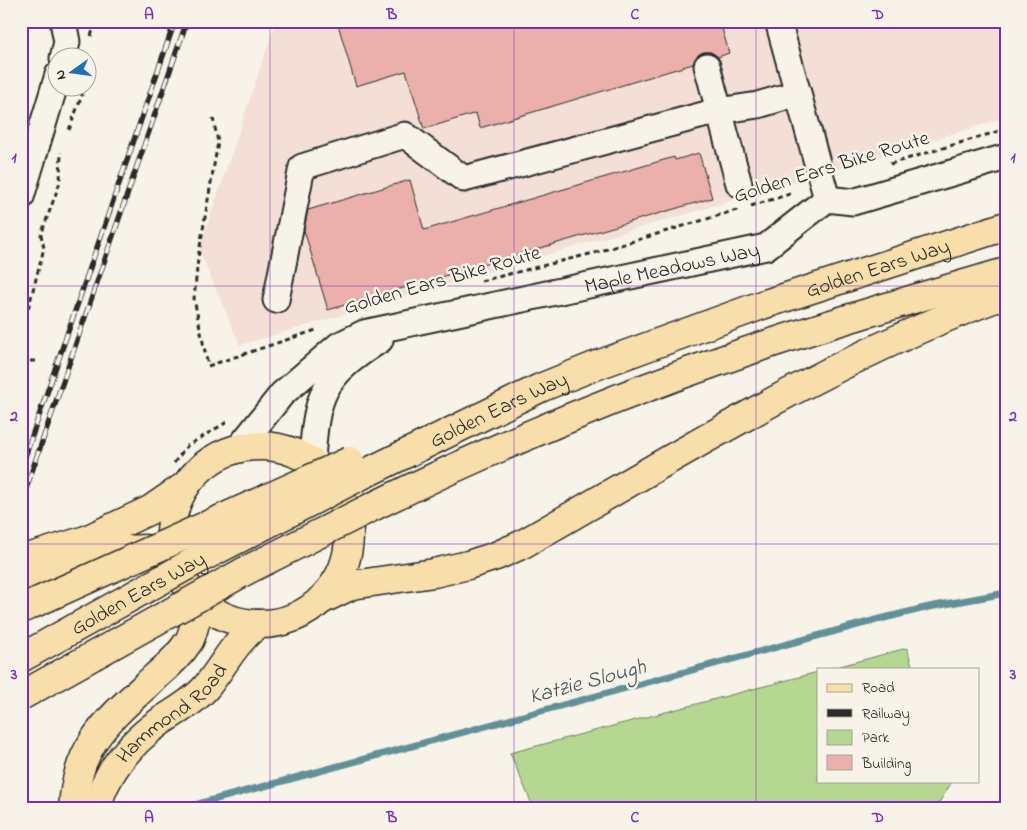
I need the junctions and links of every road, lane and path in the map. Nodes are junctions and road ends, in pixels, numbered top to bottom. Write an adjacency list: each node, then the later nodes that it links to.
1 (63, 21): 3 (street)
2 (778, 21): 5 (street)
3 (66, 48)
4 (707, 66): 8 (street)
5 (798, 93): 8 (street); 16 (street)
6 (51, 98): 17 (street)
7 (81, 98): 11 (path)
8 (718, 111): 15 (street); 22 (street)
9 (213, 118): 25 (path)
10 (1006, 129): 14 (path, Golden Ears Bike Route)
11 (68, 132)
12 (61, 148): 24 (path)
13 (1006, 157): 16 (street)
14 (888, 164)
15 (739, 184)
16 (825, 191): 20 (path, Golden Ears Bike Route); 23 (street, Maple Meadows Way)
17 (21, 197)
18 (1006, 226): 31 (main road, Golden Ears Way)
19 (1006, 272): 41 (main road, Golden Ears Way, bridge)
20 (479, 282)
21 (1006, 294): 36 (main road)
22 (276, 300)
23 (408, 323): 29 (street, Maple Meadows Way); 30 (street, Maple Meadows Way)
24 (21, 325)
25 (323, 327)
26 (21, 361): 27 (path)
27 (37, 361)
28 (231, 419): 32 (path)
29 (238, 449): 30 (main road); 32 (main road)
30 (312, 461): 36 (main road)
31 (354, 469): 38 (main road, bridge); 40 (main road, Golden Ears Way, bridge)
32 (178, 477): 33 (main road); 34 (main road)
33 (171, 550): 35 (main road); 37 (main road)
34 (21, 560)
35 (21, 583)
36 (321, 600): 39 (main road)
37 (200, 605): 39 (main road); 42 (main road, Hammond Road)
38 (21, 609)
39 (258, 624): 43 (main road, Hammond Road)
40 (21, 658)
41 (21, 696)
42 (74, 809)
43 (96, 809)

